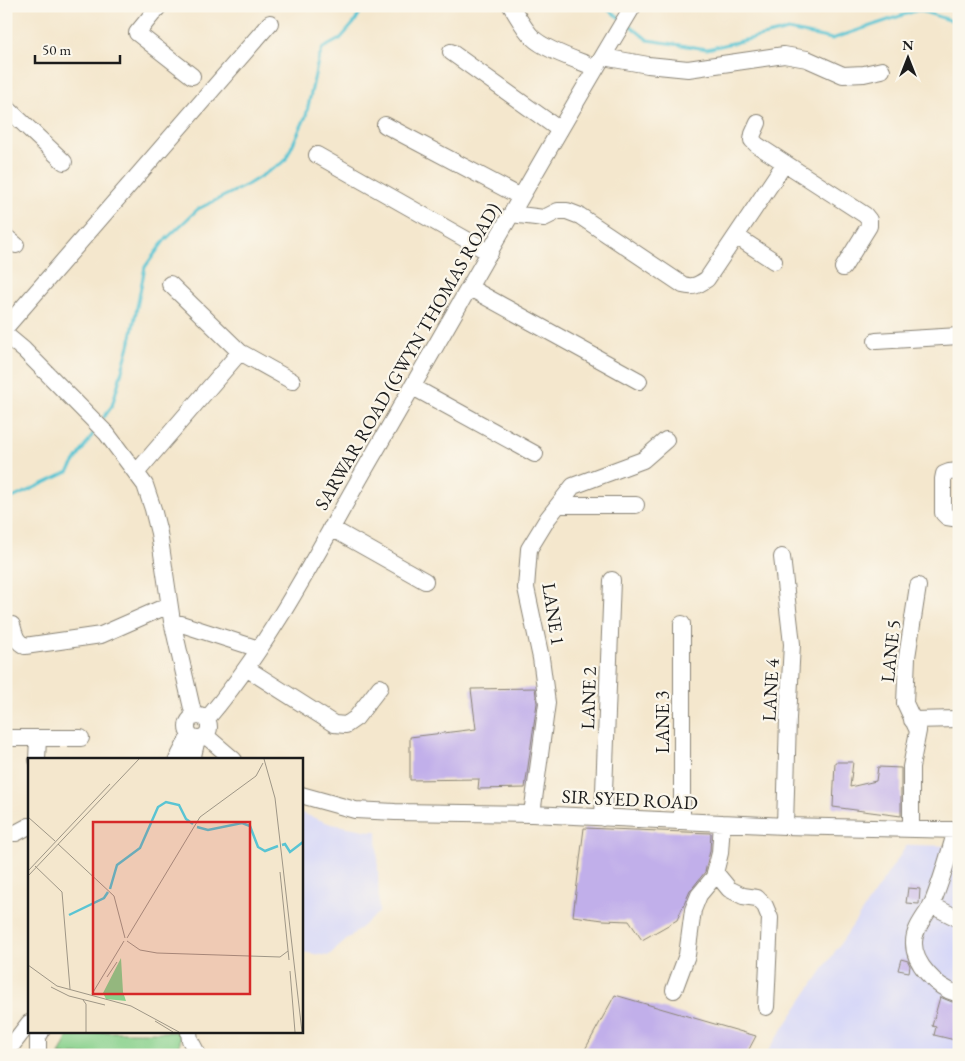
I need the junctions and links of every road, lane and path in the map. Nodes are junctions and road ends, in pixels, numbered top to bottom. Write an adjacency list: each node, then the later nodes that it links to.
1 (159, 6): 8 (street)
2 (511, 6): 6 (street)
3 (633, 6): 6 (street, SARWAR ROAD (GWYN THOMAS ROAD))
4 (270, 23): 24 (street)
5 (451, 52): 12 (street)
6 (600, 62): 7 (street); 12 (street, SARWAR ROAD (GWYN THOMAS ROAD))
7 (882, 70)
8 (192, 76)
9 (6, 107): 14 (street)
10 (758, 123): 15 (street)
11 (384, 125): 16 (street)
12 (560, 130): 16 (street, SARWAR ROAD (GWYN THOMAS ROAD))
13 (317, 155): 19 (street)
14 (64, 162)
15 (785, 163): 18 (street); 21 (street)
16 (521, 197): 17 (street, SARWAR ROAD (GWYN THOMAS ROAD))
17 (511, 214): 18 (street); 19 (street, SARWAR ROAD (GWYN THOMAS ROAD))
18 (736, 236): 20 (street)
19 (490, 253): 23 (street, SARWAR ROAD (GWYN THOMAS ROAD))
20 (774, 261)
21 (843, 268)
22 (170, 284): 28 (street)
23 (470, 288): 30 (street); 31 (street, SARWAR ROAD (GWYN THOMAS ROAD))
24 (6, 327)
25 (6, 335): 35 (street)
26 (959, 336): 27 (street)
27 (876, 341)
28 (240, 352): 29 (street); 35 (street)
29 (292, 381)
30 (638, 381)
31 (413, 387): 33 (street); 39 (street, SARWAR ROAD (GWYN THOMAS ROAD))
32 (666, 440): 36 (street, LANE 1)
33 (535, 454)
34 (959, 471): 38 (street)
35 (136, 473): 44 (street)
36 (560, 505): 37 (street); 61 (street, LANE 1)
37 (636, 505)
38 (959, 519)
39 (331, 528): 42 (street); 47 (street, SARWAR ROAD (GWYN THOMAS ROAD))
40 (782, 557): 65 (street, LANE 4)
41 (612, 580): 62 (street, LANE 2)
42 (425, 581)
43 (918, 586): 51 (street, LANE 5)
44 (170, 613): 46 (street); 47 (street); 52 (street)
45 (682, 624): 63 (street, LANE 3)
46 (12, 625)
47 (260, 649): 48 (street, SARWAR ROAD (GWYN THOMAS ROAD))
48 (246, 668): 49 (street); 52 (street, SARWAR ROAD (GWYN THOMAS ROAD))
49 (380, 687)
50 (959, 718): 51 (street)
51 (912, 720): 67 (street, LANE 5)
52 (198, 729): 57 (street, SARWAR ROAD (GWYN THOMAS ROAD)); 58 (street, SARWAR ROAD (GWYN THOMAS ROAD)); 59 (street)
53 (6, 738): 54 (street)
54 (38, 738): 55 (street); 56 (street)
55 (81, 738)
56 (37, 758)
57 (178, 758)
58 (192, 758)
59 (232, 758)
60 (302, 795): 61 (street, SIR SYED ROAD)
61 (532, 814): 62 (street, SIR SYED ROAD)
62 (603, 818): 63 (street, SIR SYED ROAD)
63 (682, 821): 64 (street, SIR SYED ROAD)
64 (722, 823): 65 (street, SIR SYED ROAD); 70 (street)
65 (786, 826): 67 (street, SIR SYED ROAD)
66 (28, 827): 69 (street)
67 (911, 829): 68 (street, SIR SYED ROAD)
68 (958, 830): 71 (street)
69 (6, 833)
70 (715, 872): 73 (street); 75 (street)
71 (931, 905): 72 (street); 74 (street)
72 (959, 919)
73 (674, 990)
74 (956, 993)
75 (766, 1007)
76 (28, 1025): 79 (street)
77 (40, 1034): 80 (street)
78 (189, 1034): 81 (street)
79 (6, 1053)
80 (38, 1055)
81 (198, 1055)

